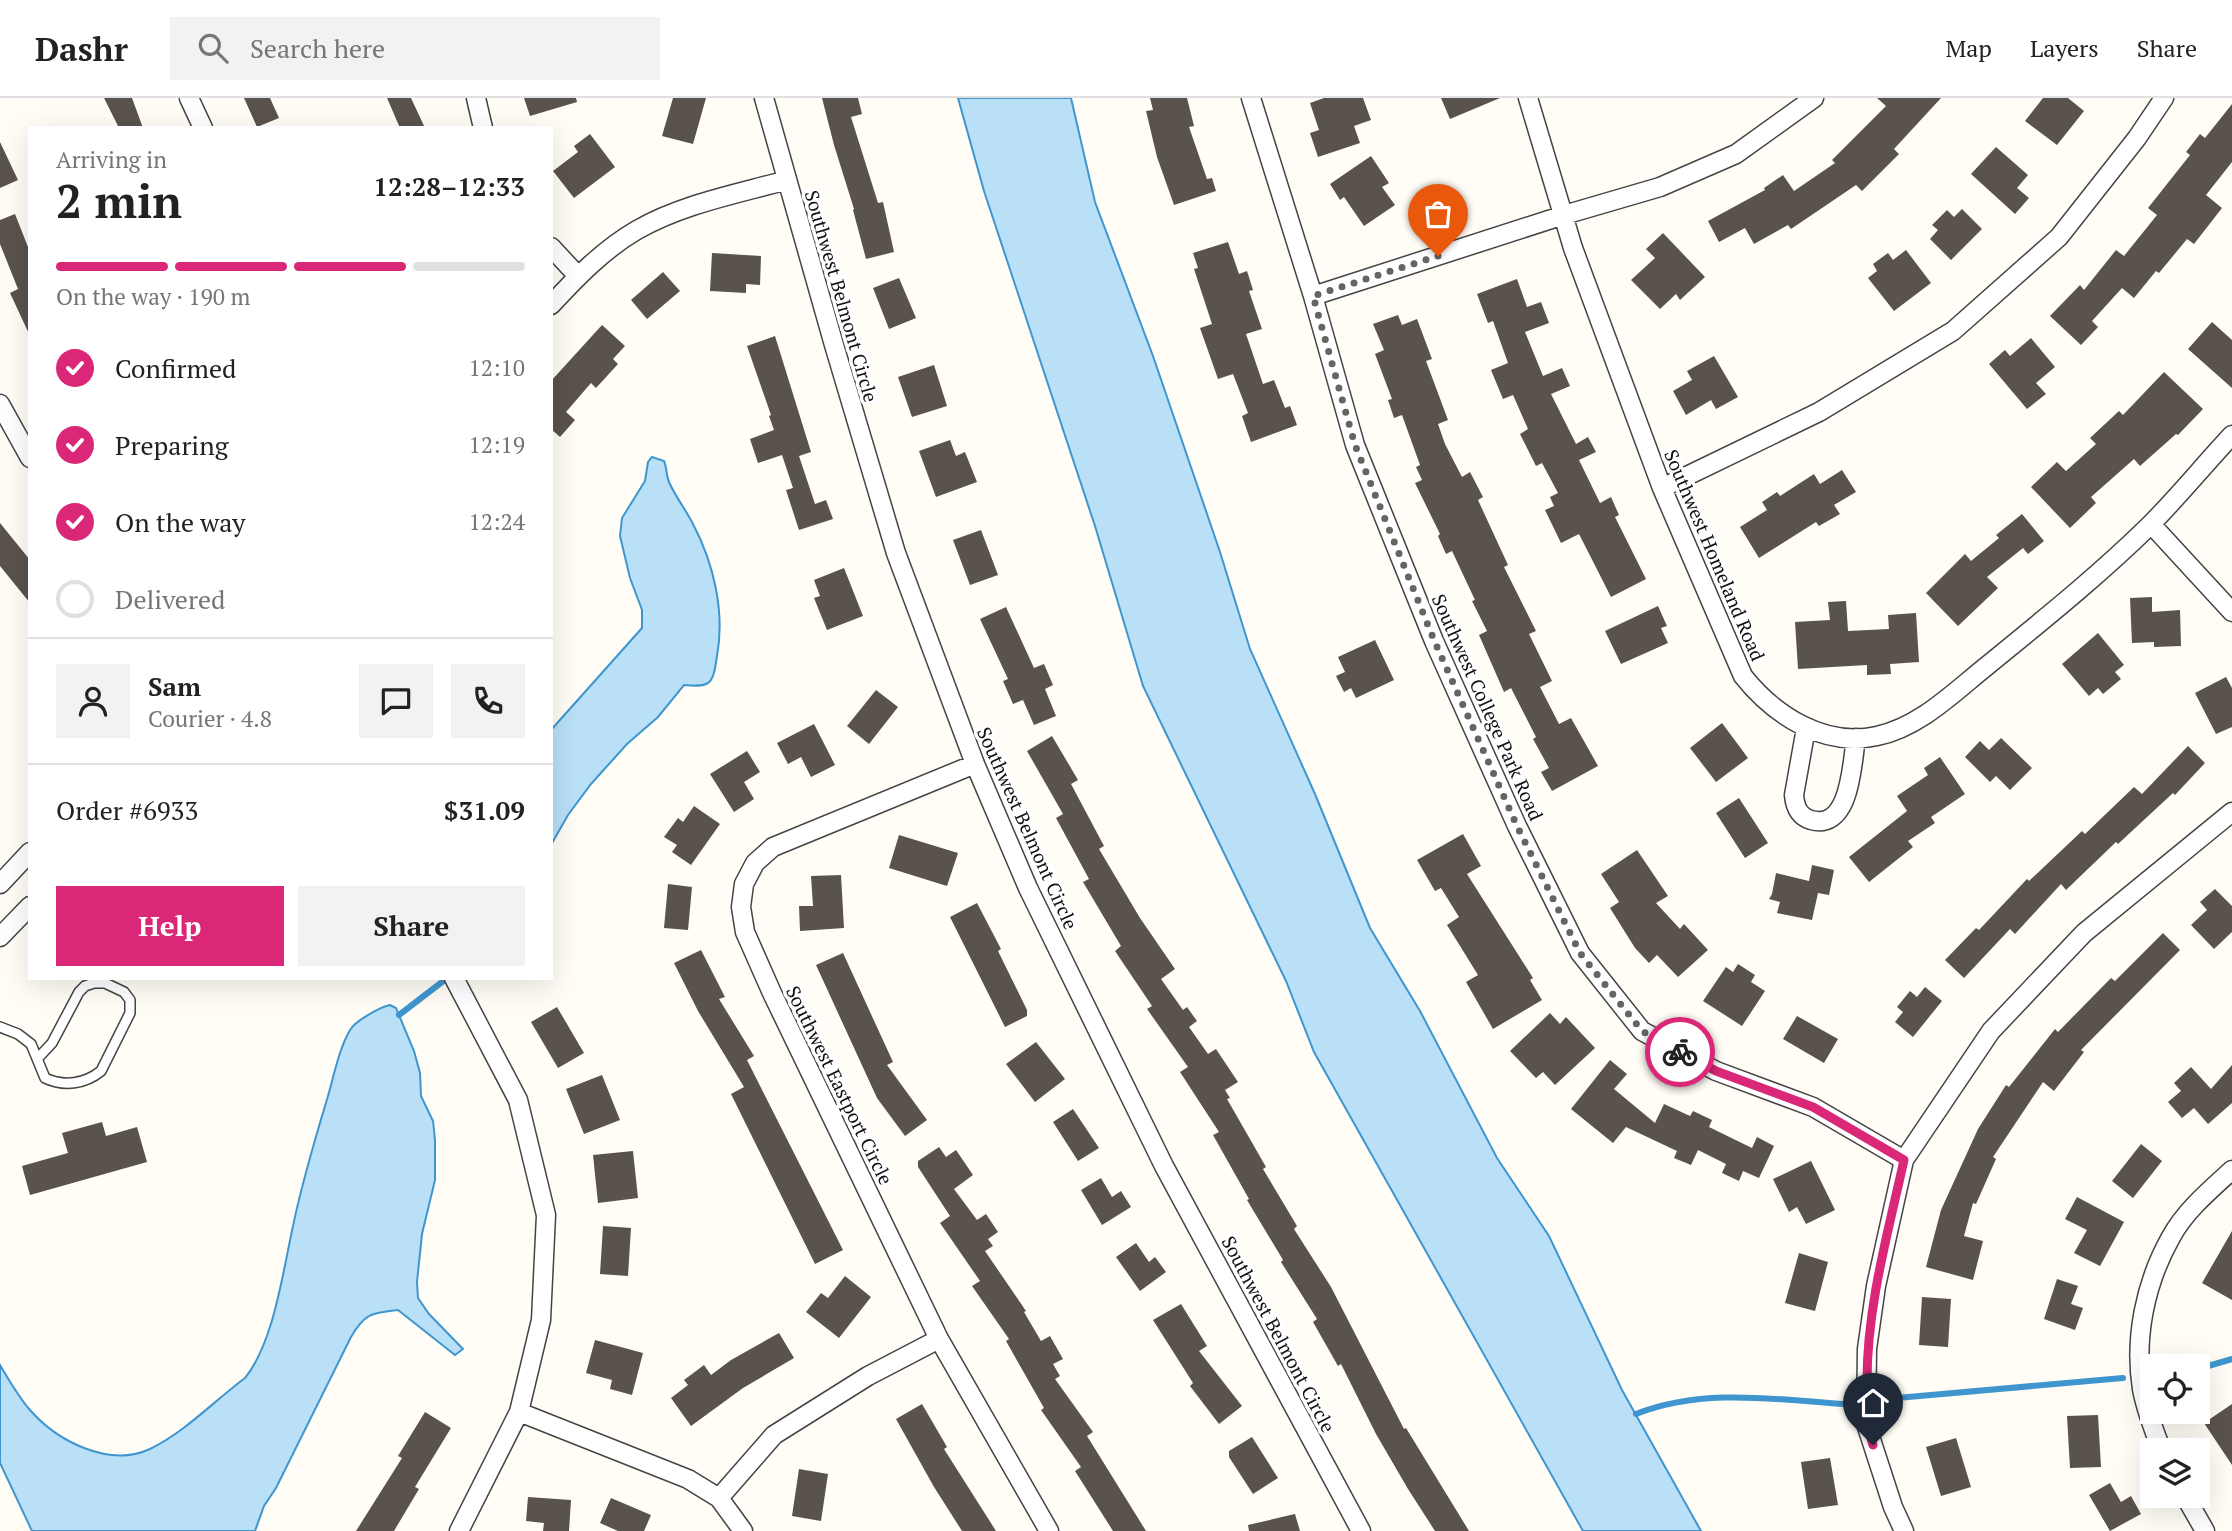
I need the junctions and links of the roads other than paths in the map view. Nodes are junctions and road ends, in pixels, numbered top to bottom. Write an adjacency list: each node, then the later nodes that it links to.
1 (189, 98): 8 (street)
2 (476, 98): 9 (street)
3 (764, 98): 10 (street, Southwest Belmont Circle)
4 (1251, 98): 14 (street, Southwest College Park Road)
5 (1528, 98): 11 (street, Southwest Homeland Road)
6 (1814, 98): 11 (street)
7 (2164, 98): 19 (street)
8 (202, 126)
9 (483, 126)
10 (787, 180): 13 (street); 24 (street, Southwest Belmont Circle)
11 (1564, 215): 14 (street); 19 (street, Southwest Homeland Road)
12 (553, 249): 13 (street)
13 (578, 276): 15 (street)
14 (1313, 296): 33 (street, Southwest College Park Road)
15 (553, 303)
16 (0, 404): 18 (street)
17 (2232, 435): 20 (street, Southwest Homeland Road)
18 (28, 454)
19 (1662, 488): 22 (street, Southwest Homeland Road)
20 (2151, 524): 21 (street); 23 (street, Southwest Homeland Road)
21 (2232, 612)
22 (1806, 728): 23 (street, Southwest Homeland Road); 23 (street)
23 (1856, 738)
24 (975, 764): 35 (street, Southwest Eastport Circle); 43 (street, Southwest Belmont Circle)
25 (2232, 811): 33 (street)
26 (28, 854): 27 (street)
27 (0, 884)
28 (28, 908): 29 (street)
29 (0, 937)
30 (455, 980): 36 (street)
31 (0, 1027): 32 (lane)
32 (38, 1058): 32 (lane)
33 (1904, 1160): 44 (street)
34 (2232, 1170): 37 (street)
35 (939, 1339): 38 (street); 42 (street, Southwest Eastport Circle)
36 (519, 1412): 38 (street); 40 (street)
37 (2158, 1438)
38 (719, 1498): 41 (street)
39 (2192, 1508): 45 (street)
40 (459, 1531)
41 (743, 1531)
42 (1049, 1531)
43 (1361, 1531)
44 (1904, 1531)
45 (2205, 1531)

